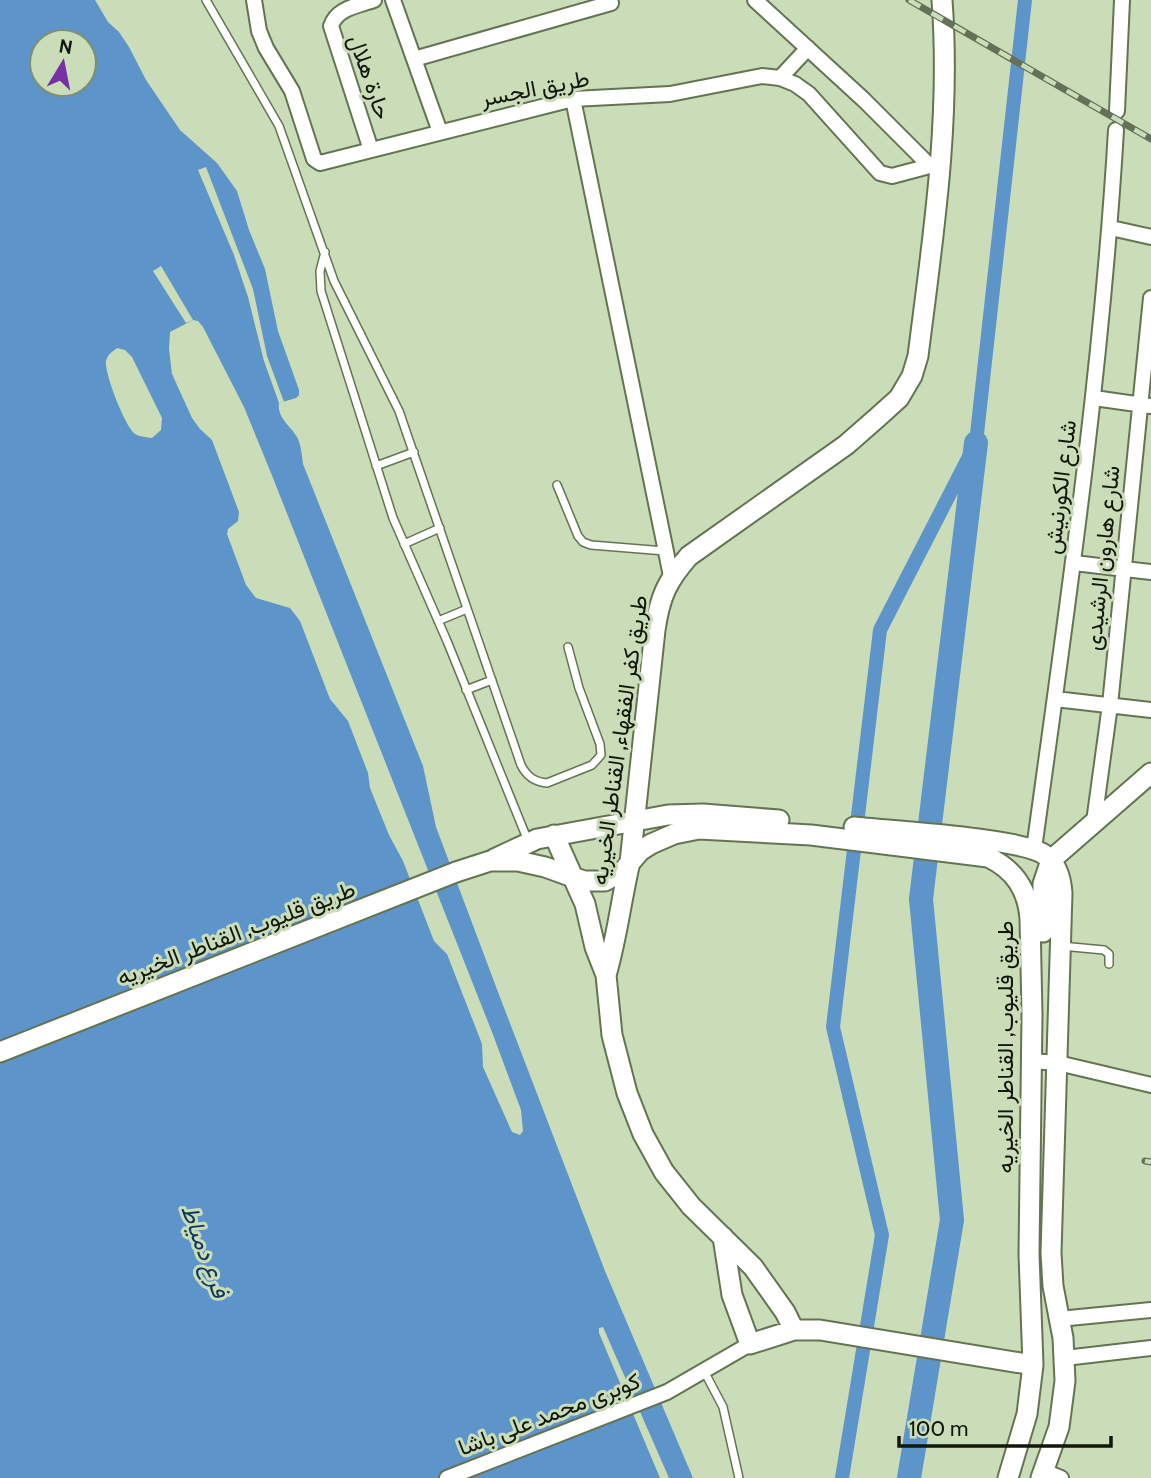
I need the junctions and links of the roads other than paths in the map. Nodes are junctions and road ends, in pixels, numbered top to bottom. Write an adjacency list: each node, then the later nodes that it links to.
1 (206, 0): 20 (lane)
2 (254, 0): 16 (street, طريق الجسر)
3 (374, 0): 16 (street, حارة هلال)
4 (393, 0): 10 (street)
5 (755, 0): 9 (street)
6 (942, 0): 17 (main road, طريق كفر الفقهاء, القناطر الخيريه)
7 (1122, 0): 13 (street)
8 (611, 3): 10 (street)
9 (808, 48): 11 (street); 17 (street)
10 (414, 59): 15 (street)
11 (780, 78): 12 (street, طريق الجسر); 17 (street)
12 (573, 99): 15 (street, طريق الجسر); 29 (street)
13 (1117, 111)
14 (1116, 130): 18 (street, شارع الكورنيش)
15 (440, 132): 16 (street, طريق الجسر)
16 (372, 150)
17 (936, 165): 33 (main road, طريق كفر الفقهاء, القناطر الخيريه)
18 (1111, 228): 19 (street); 22 (street, شارع الكورنيش)
19 (1151, 237)
20 (325, 252): 24 (lane); 25 (lane)
21 (1151, 298): 23 (street, شارع هارون الرشيدى)
22 (1094, 398): 23 (street); 30 (street, شارع الكورنيش)
23 (1145, 405): 31 (street, شارع هارون الرشيدى)
24 (414, 452): 25 (lane); 27 (lane)
25 (376, 466): 28 (lane)
26 (557, 485): 29 (lane)
27 (440, 528): 28 (lane); 34 (lane)
28 (404, 544): 35 (lane)
29 (666, 551): 33 (street)
30 (1074, 563): 31 (street); 39 (street, شارع الكورنيش)
31 (1124, 569): 32 (street); 40 (street, شارع هارون الرشيدى)
32 (1151, 572)
33 (671, 576): 43 (main road, طريق كفر الفقهاء, القناطر الخيريه)
34 (467, 608): 35 (lane); 37 (lane)
35 (438, 621): 38 (lane)
36 (568, 647): 37 (lane)
37 (492, 680): 38 (lane)
38 (466, 690): 47 (lane)
39 (1055, 699): 40 (street); 48 (street, شارع الكورنيش)
40 (1110, 705): 41 (street); 44 (street, شارع هارون الرشيدى)
41 (1151, 710)
42 (1151, 773): 44 (main road)
43 (636, 821): 45 (main road, طريق قليوب, القناطر الخيريه); 46 (main road, طريق قليوب, القناطر الخيريه); 51 (main road, طريق كفر الفقهاء, القناطر الخيريه)
44 (1094, 822): 49 (main road)
45 (812, 829): 48 (main road, طريق قليوب, القناطر الخيريه); 51 (main road, طريق قليوب, القناطر الخيريه); 56 (main road, طريق قليوب, القناطر الخيريه)
46 (554, 835): 47 (main road, طريق قليوب, القناطر الخيريه); 52 (main road, طريق كفر الفقهاء, القناطر الخيريه)
47 (528, 842): 50 (main road, طريق قليوب, القناطر الخيريه)
48 (1034, 849): 49 (main road, طريق قليوب, القناطر الخيريه)
49 (1051, 860): 53 (main road); 56 (main road)
50 (490, 861): 52 (main road, طريق قليوب, القناطر الخيريه); 57 (main road, طريق قليوب, القناطر الخيريه)
51 (630, 862): 52 (main road, طريق قليوب, القناطر الخيريه); 55 (main road, طريق كفر الفقهاء, القناطر الخيريه)
52 (574, 878): 55 (main road, طريق كفر الفقهاء, القناطر الخيريه)
53 (1060, 946): 54 (lane); 59 (main road)
54 (1108, 964)
55 (606, 975): 61 (main road, طريق كفر الفقهاء, القناطر الخيريه)
56 (1032, 1015): 58 (main road, طريق قليوب, القناطر الخيريه)
57 (0, 1052)
58 (1031, 1061): 59 (street); 68 (main road, طريق قليوب, القناطر الخيريه)
59 (1058, 1063): 60 (street); 63 (main road)
60 (1151, 1085)
61 (723, 1237): 64 (main road, طريق كفر الفقهاء, القناطر الخيريه); 65 (main road)
62 (1151, 1310): 63 (street)
63 (1059, 1319): 67 (main road)
64 (794, 1329): 65 (main road); 68 (main road)
65 (750, 1344): 69 (street)
66 (1151, 1348): 67 (street)
67 (1065, 1358): 70 (main road)
68 (1033, 1365): 73 (main road, طريق قليوب, القناطر الخيريه)
69 (704, 1371): 71 (street, كوبرى محمد على باشا); 72 (lane)
70 (1049, 1476)
71 (447, 1478)
72 (739, 1478)
73 (1007, 1478)

